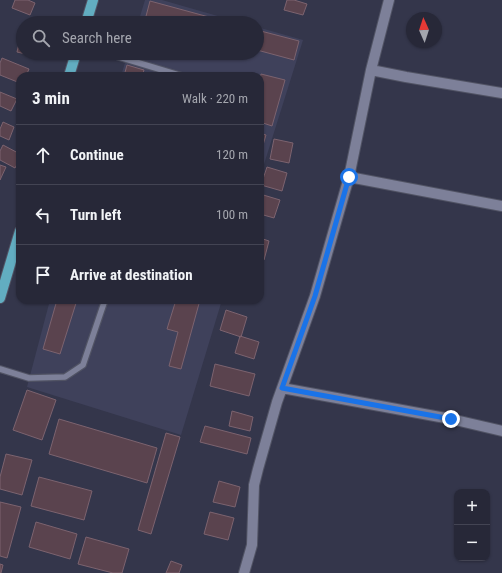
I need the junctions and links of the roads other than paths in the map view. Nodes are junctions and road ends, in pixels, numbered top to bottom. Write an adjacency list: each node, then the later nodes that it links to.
1 (93, 0): 3 (main road)
2 (389, 0): 6 (street)
3 (88, 16)
4 (74, 60): 7 (main road)
5 (129, 60): 8 (lane)
6 (371, 70): 9 (street); 10 (street)
7 (70, 72)
8 (169, 72)
9 (502, 93)
10 (349, 177): 11 (street); 16 (street)
11 (502, 206)
12 (16, 244): 13 (main road)
13 (0, 298)
14 (103, 304): 15 (lane)
15 (0, 369)
16 (282, 388): 17 (street); 18 (street)
17 (502, 431)
18 (244, 573)

